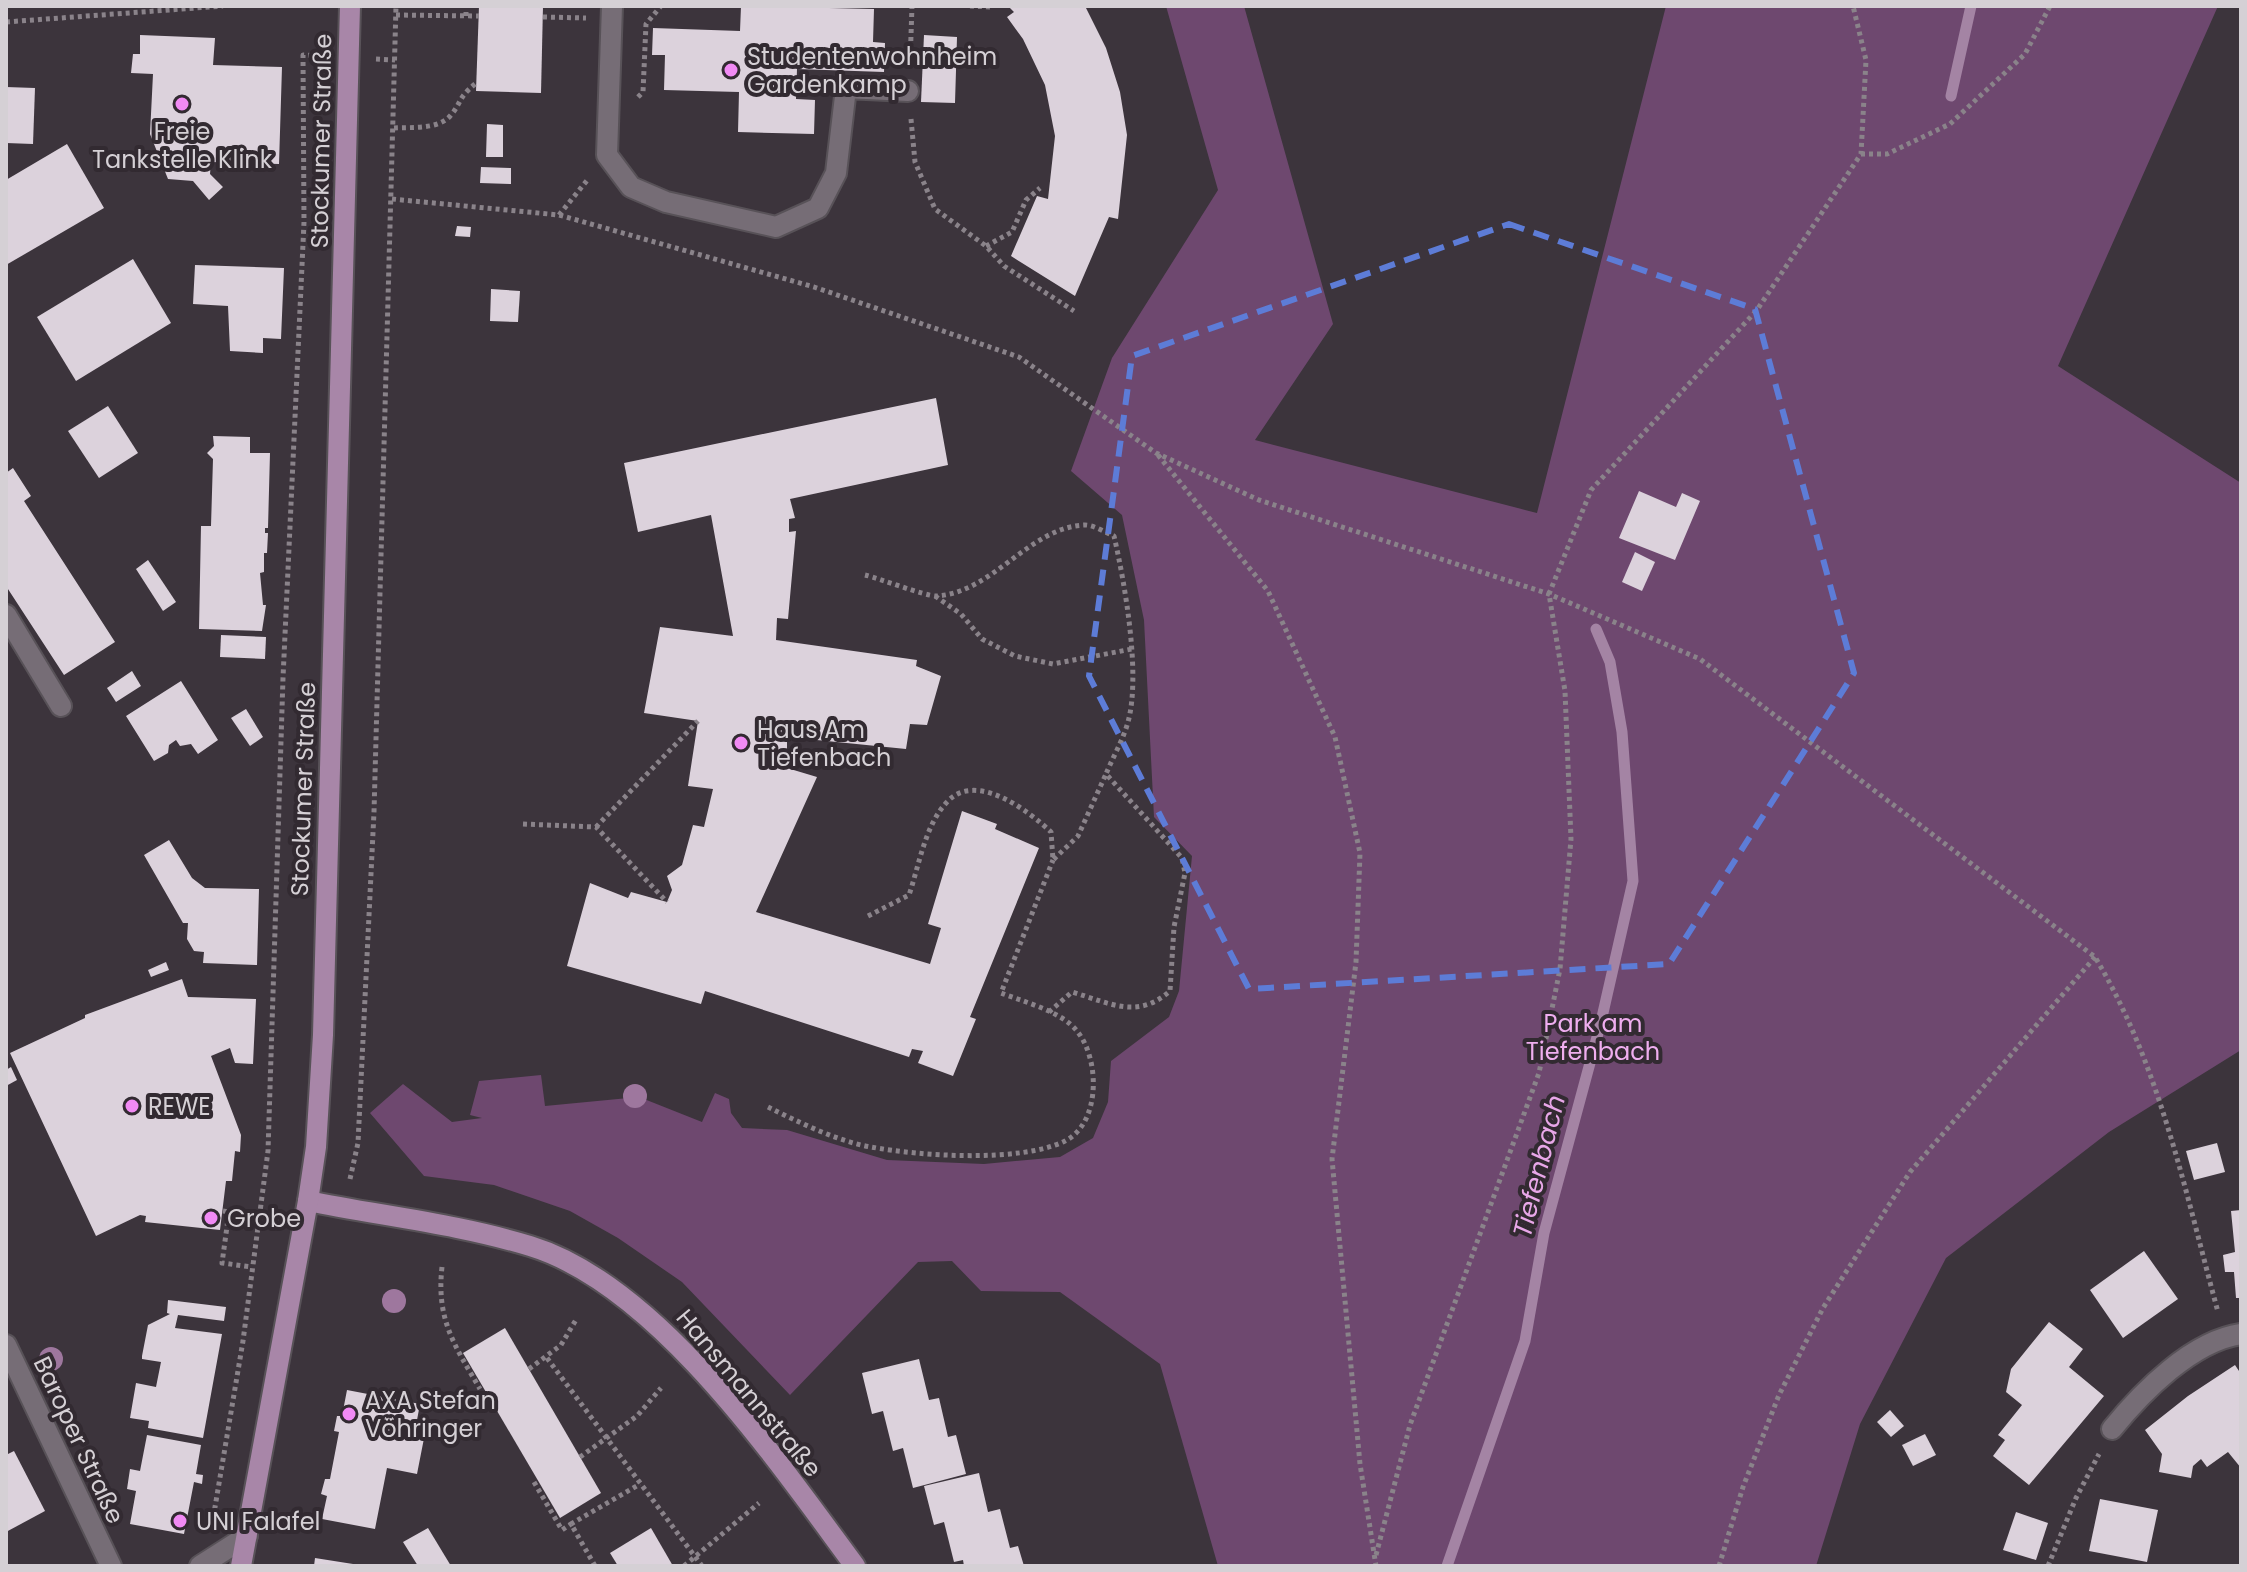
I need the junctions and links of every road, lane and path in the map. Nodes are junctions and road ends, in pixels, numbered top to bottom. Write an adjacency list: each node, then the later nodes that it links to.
1 (223, 6): 16 (path)
2 (350, 6): 47 (main road, Stockumer Straße)
3 (396, 6): 12 (path)
4 (466, 6): 13 (path)
5 (661, 6): 17 (path)
6 (912, 6): 20 (path)
7 (970, 6): 8 (path)
8 (989, 6)
9 (1853, 6): 22 (path)
10 (2050, 6): 22 (path)
11 (612, 12): 15 (path); 23 (street)
12 (396, 15): 13 (path); 21 (path)
13 (466, 16): 14 (path)
14 (479, 16)
15 (543, 17)
16 (6, 22)
17 (646, 24)
18 (303, 55): 48 (path)
19 (475, 84): 21 (path)
20 (908, 91): 23 (street); 27 (path)
21 (394, 128): 25 (path)
22 (1861, 154): 31 (path)
23 (607, 155): 26 (path)
24 (1040, 188): 27 (path)
25 (392, 199): 26 (path); 46 (path)
26 (559, 215): 29 (path)
27 (986, 246): 28 (path)
28 (1074, 311)
29 (1156, 453): 31 (path); 67 (path)
30 (865, 575): 32 (path)
31 (1549, 594): 43 (path); 67 (path)
32 (935, 596): 34 (path); 34 (path)
33 (6, 615): 35 (street)
34 (1132, 649): 37 (path)
35 (61, 706)
36 (698, 721): 39 (path)
37 (1106, 774): 40 (path); 44 (path)
38 (523, 824): 39 (path)
39 (596, 827): 41 (path)
40 (1053, 860): 42 (path); 44 (path)
41 (667, 902)
42 (868, 916)
43 (2095, 957): 52 (path); 78 (path)
44 (1049, 1012): 45 (path)
45 (768, 1107)
46 (356, 1162)
47 (308, 1201): 66 (main road, Stockumer Straße); 76 (main road, Hansmannstraße)
48 (259, 1215): 49 (path); 49 (path)
49 (252, 1267): 65 (path)
50 (442, 1267): 57 (path)
51 (577, 1318): 54 (path)
52 (2233, 1335): 58 (street)
53 (6, 1345): 69 (street, Baroper Straße)
54 (547, 1358): 55 (path); 59 (path)
55 (529, 1369)
56 (661, 1388): 59 (path)
57 (480, 1389)
58 (2112, 1429): 79 (path)
59 (608, 1440): 60 (path); 62 (path)
60 (580, 1457)
61 (534, 1482): 64 (path)
62 (640, 1484): 64 (path); 68 (path)
63 (759, 1503): 68 (path)
64 (571, 1524): 73 (path)
65 (210, 1536)
66 (247, 1536): 71 (street); 72 (main road, Stockumer Straße)
67 (1376, 1555): 77 (path)
68 (696, 1557): 74 (path); 75 (path)
69 (108, 1562): 70 (street, Baroper Straße)
70 (128, 1566)
71 (200, 1566)
72 (241, 1566)
73 (595, 1566)
74 (684, 1566)
75 (702, 1566)
76 (855, 1566)
77 (1376, 1566)
78 (1719, 1566)
79 (2048, 1566)

